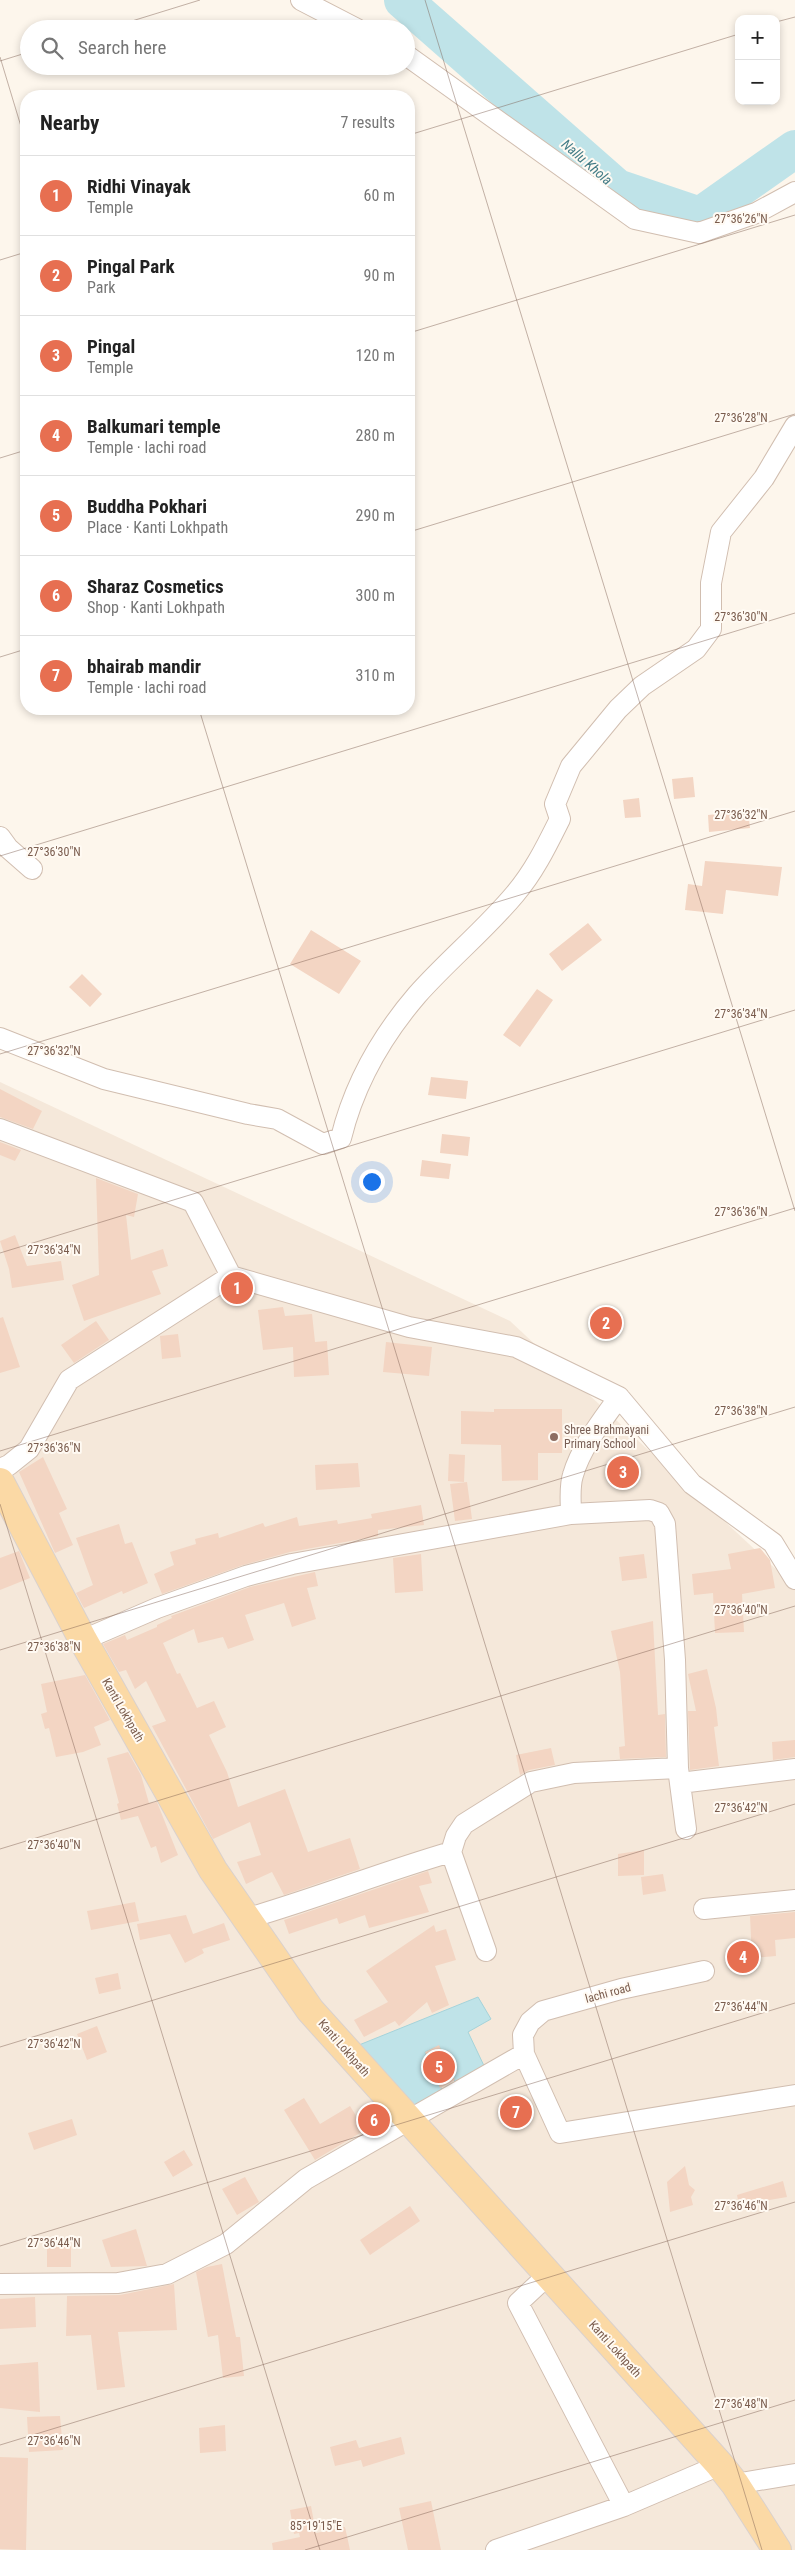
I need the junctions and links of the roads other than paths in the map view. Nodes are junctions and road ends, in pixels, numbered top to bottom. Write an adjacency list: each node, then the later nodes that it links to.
1 (301, 0): 2 (street)
2 (340, 20)
3 (415, 61): 4 (street)
4 (795, 192)
5 (795, 426): 8 (street)
6 (0, 837): 7 (street)
7 (32, 869)
8 (0, 1038)
9 (0, 1129): 10 (street)
10 (231, 1276): 11 (street); 12 (street)
11 (619, 1397): 14 (street); 15 (street)
12 (0, 1469)
13 (0, 1482): 16 (main road, Kanti Lokhpath)
14 (571, 1514): 16 (street); 18 (street)
15 (795, 1579)
16 (84, 1640): 23 (main road, Kanti Lokhpath)
17 (795, 1769): 18 (street)
18 (679, 1776): 19 (street); 20 (street)
19 (686, 1829)
20 (451, 1852): 23 (street); 24 (street)
21 (795, 1900): 22 (street)
22 (704, 1909)
23 (245, 1919): 28 (main road, Kanti Lokhpath)
24 (486, 1951)
25 (704, 1971): 26 (street, lachi road)
26 (524, 2045): 27 (street); 28 (street)
27 (795, 2095)
28 (408, 2119): 29 (main road, Kanti Lokhpath); 30 (street)
29 (548, 2275): 31 (main road, Kanti Lokhpath); 33 (street)
30 (0, 2284)
31 (727, 2474): 32 (street); 33 (street); 35 (main road, Kanti Lokhpath)
32 (795, 2474)
33 (624, 2506): 34 (street)
34 (496, 2550)
35 (776, 2550)

